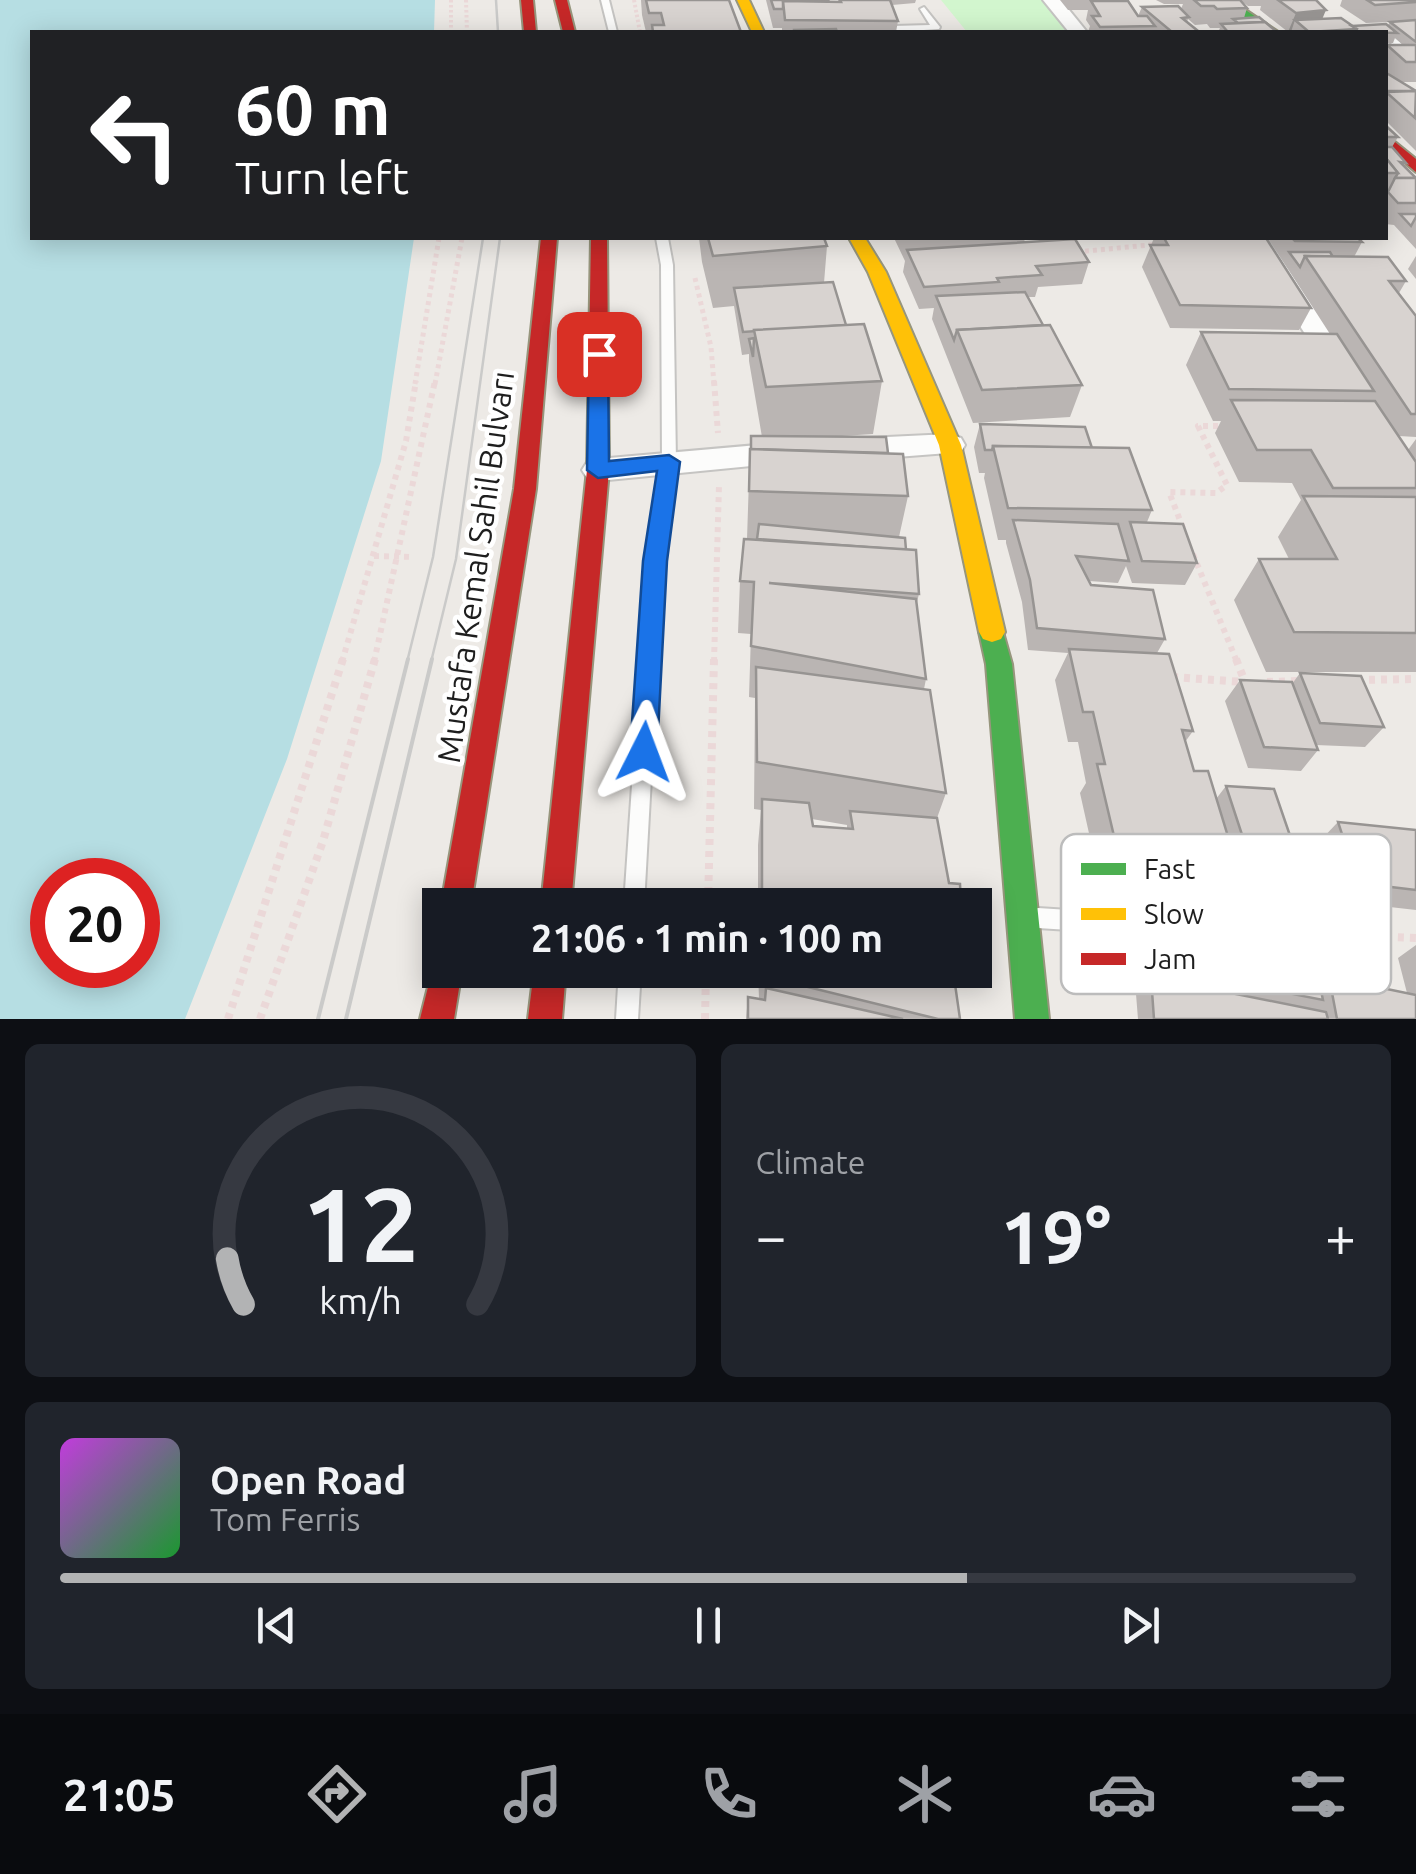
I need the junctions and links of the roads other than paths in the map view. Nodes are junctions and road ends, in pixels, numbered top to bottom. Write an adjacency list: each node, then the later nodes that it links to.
1 (526, 0): 9 (main road)
2 (561, 0): 10 (main road)
3 (605, 0): 11 (lane)
4 (743, 0): 12 (main road)
5 (1052, 0): 13 (street)
6 (1223, 0): 14 (main road)
7 (924, 9): 8 (lane)
8 (891, 25)
9 (530, 30)
10 (568, 30)
11 (612, 30)
12 (757, 30)
13 (1076, 30)
14 (1269, 30)
15 (1388, 37): 16 (lane)
16 (1416, 62)
17 (1388, 141): 18 (main road)
18 (1416, 167)
19 (549, 240): 28 (main road, Mustafa Kemal Sahil Bulvarı)
20 (599, 240): 27 (main road)
21 (662, 240): 26 (lane)
22 (859, 240): 25 (main road)
23 (1256, 240): 24 (street)
24 (1360, 396)
25 (950, 445): 26 (street); 31 (main road)
26 (669, 462): 27 (street); 30 (lane)
27 (598, 470): 29 (main road)
28 (459, 888)
29 (558, 888)
30 (635, 888)
31 (1024, 917): 32 (lane); 39 (main road)
32 (1061, 919)
33 (443, 988): 36 (main road)
34 (548, 988): 37 (main road)
35 (629, 988): 38 (lane)
36 (438, 1019)
37 (545, 1019)
38 (627, 1019)
39 (1032, 1019)

